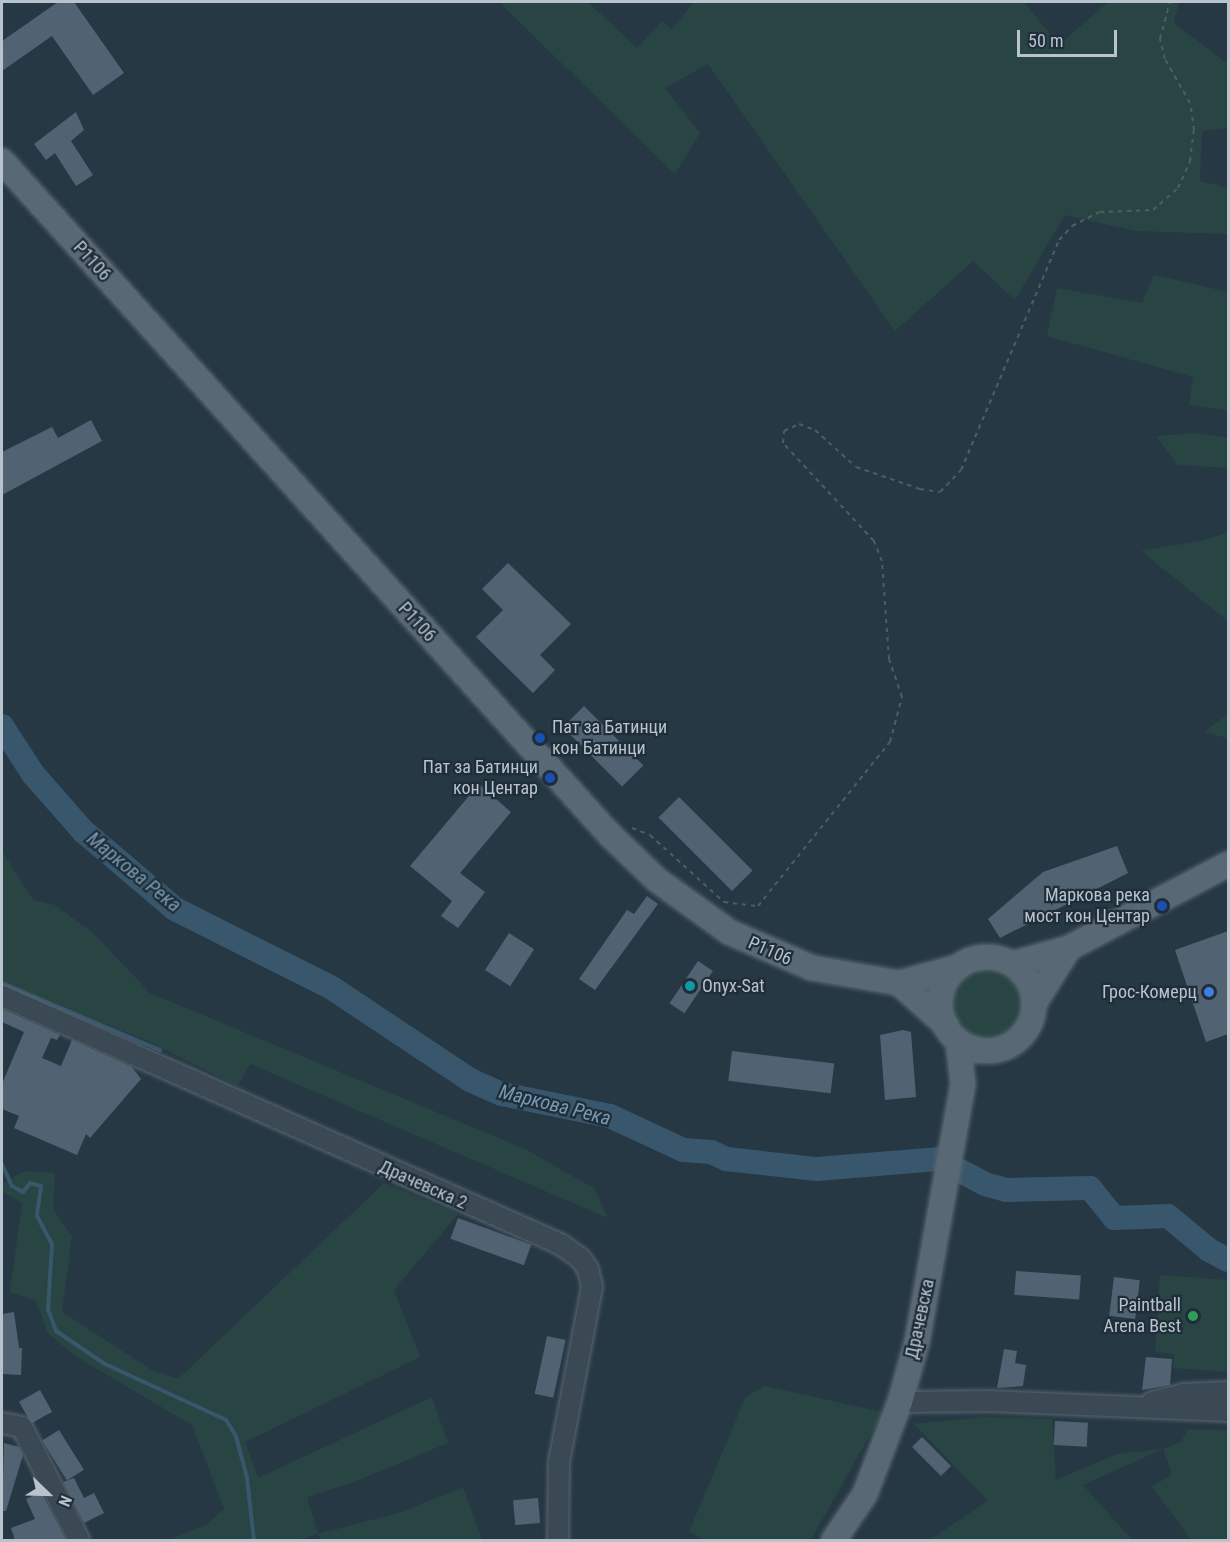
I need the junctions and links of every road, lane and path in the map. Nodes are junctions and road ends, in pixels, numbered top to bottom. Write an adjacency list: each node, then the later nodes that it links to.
1 (1170, 2): 3 (path)
2 (2, 161): 3 (main road, P1106)
3 (609, 834): 8 (main road, P1106)
4 (1228, 864): 5 (main road)
5 (1068, 948): 6 (main road); 10 (main road)
6 (1012, 964): 7 (main road); 10 (main road)
7 (958, 967): 8 (main road); 11 (main road)
8 (899, 983): 11 (main road)
9 (2, 996): 20 (street, Драчевска 2)
10 (1034, 1004): 12 (main road)
11 (952, 1033): 12 (main road); 13 (main road, Драчевска)
12 (989, 1050): 13 (main road, Драчевска)
13 (963, 1084): 15 (main road, Драчевска)
14 (1224, 1387): 16 (street)
15 (900, 1402): 16 (street); 21 (main road, Драчевска)
16 (1130, 1407): 17 (street)
17 (1228, 1411)
18 (2, 1423): 19 (street)
19 (79, 1540)
20 (558, 1540)
21 (834, 1540)

